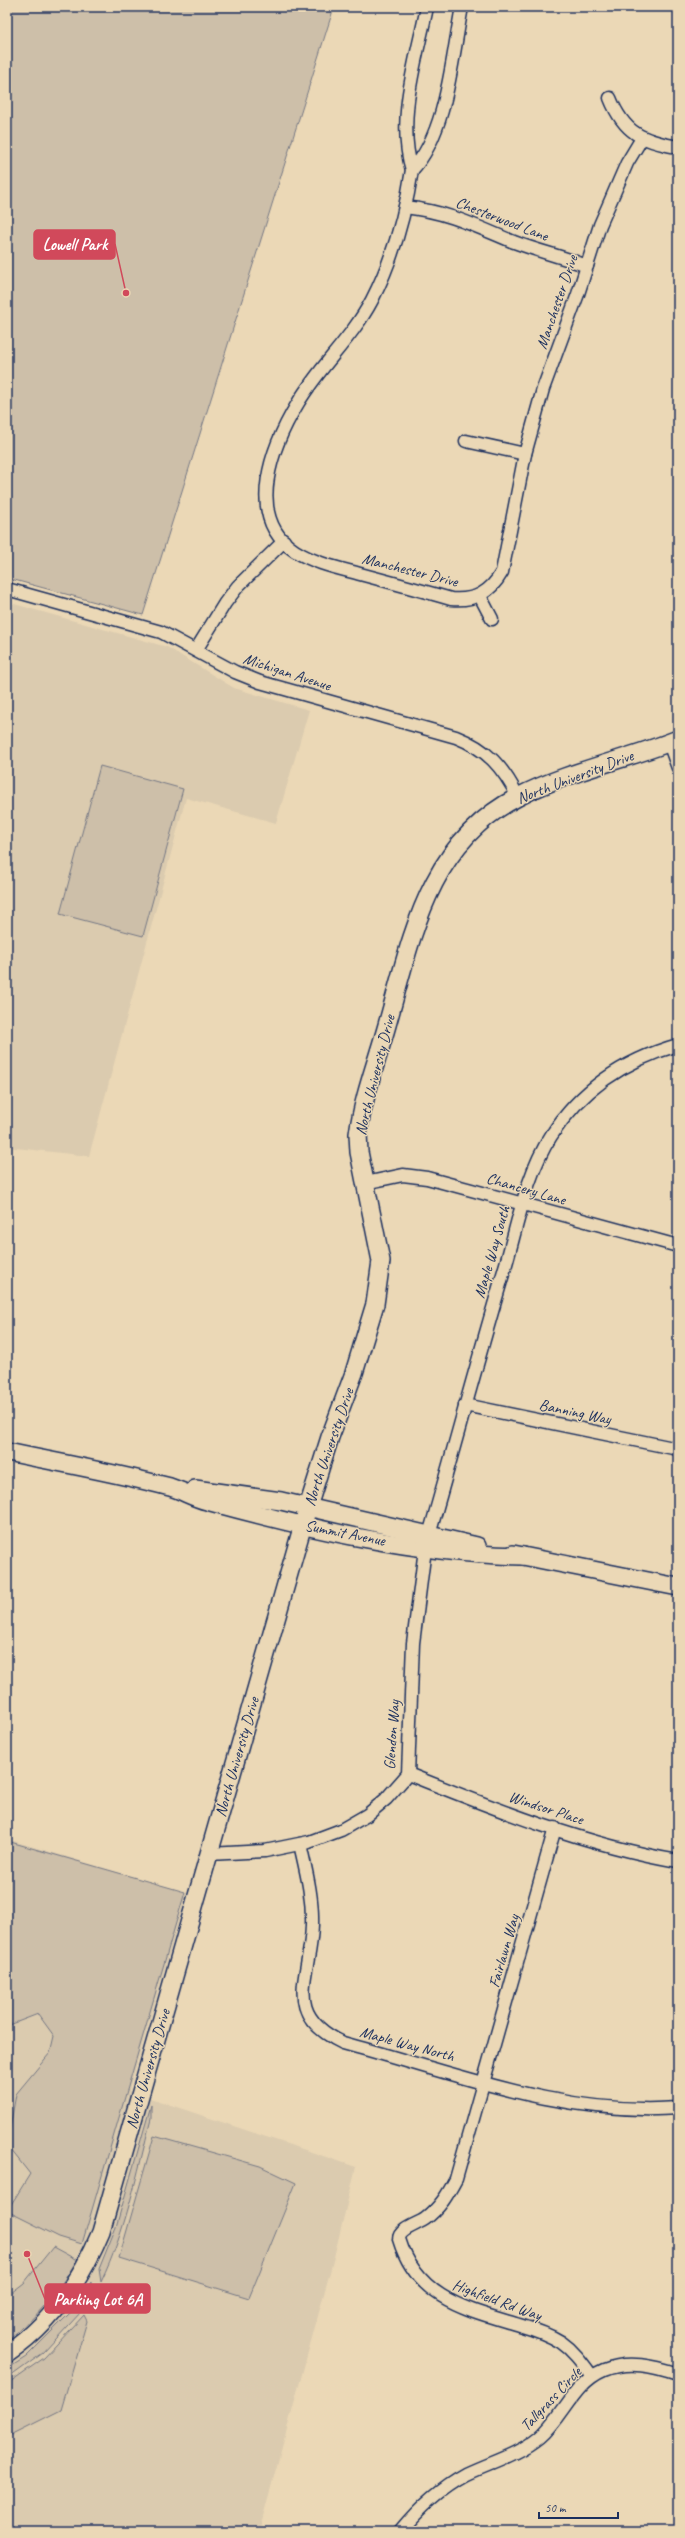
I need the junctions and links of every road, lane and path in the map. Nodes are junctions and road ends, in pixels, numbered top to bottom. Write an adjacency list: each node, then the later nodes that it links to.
1 (427, 7): 6 (street, Manchester Drive)
2 (462, 7): 6 (street, Manchester Drive)
3 (610, 98): 4 (street)
4 (642, 138): 5 (street); 8 (street, Manchester Drive)
5 (678, 147)
6 (412, 170): 7 (street, Manchester Drive)
7 (405, 207): 8 (street, Chesterwood Lane); 11 (street, Manchester Drive)
8 (587, 266): 10 (street, Manchester Drive)
9 (466, 441): 10 (street)
10 (525, 454): 13 (street, Manchester Drive)
11 (284, 541): 13 (street, Manchester Drive); 15 (street)
12 (7, 589): 15 (street, Michigan Avenue)
13 (480, 596): 14 (street)
14 (492, 619)
15 (196, 650): 18 (street, Michigan Avenue)
16 (674, 741): 17 (street); 18 (street, North University Drive)
17 (678, 768)
18 (518, 796): 20 (street, North University Drive)
19 (678, 1045): 21 (street, Maple Way South)
20 (365, 1183): 21 (street, Chancery Lane); 27 (street, North University Drive)
21 (523, 1205): 22 (street, Chancery Lane); 23 (street, Maple Way South)
22 (678, 1246)
23 (465, 1405): 24 (street, Banning Way); 29 (street, Maple Way South)
24 (677, 1447)
25 (7, 1452): 26 (street, Summit Avenue)
26 (171, 1488): 27 (street, Summit Avenue); 28 (street, Summit Avenue)
27 (308, 1507): 28 (street, North University Drive); 29 (street, Summit Avenue)
28 (303, 1525): 29 (street, Summit Avenue); 34 (street, North University Drive)
29 (427, 1542): 30 (street, Summit Avenue); 31 (street, Glendon Way)
30 (678, 1587)
31 (408, 1774): 32 (street, Windsor Place); 33 (street, Glendon Way)
32 (555, 1828): 35 (street, Windsor Place); 36 (street, Fairlawn Way)
33 (300, 1844): 34 (street, Glendon Way); 36 (street, Maple Way North)
34 (209, 1854): 38 (street, North University Drive)
35 (678, 1860)
36 (483, 2082): 37 (street, Maple Way North); 40 (street, Highfield Rd Way)
37 (678, 2108)
38 (7, 2354)
39 (678, 2374): 40 (street, Tallgrass Circle)
40 (592, 2376): 41 (street, Tallgrass Circle)
41 (400, 2531)

